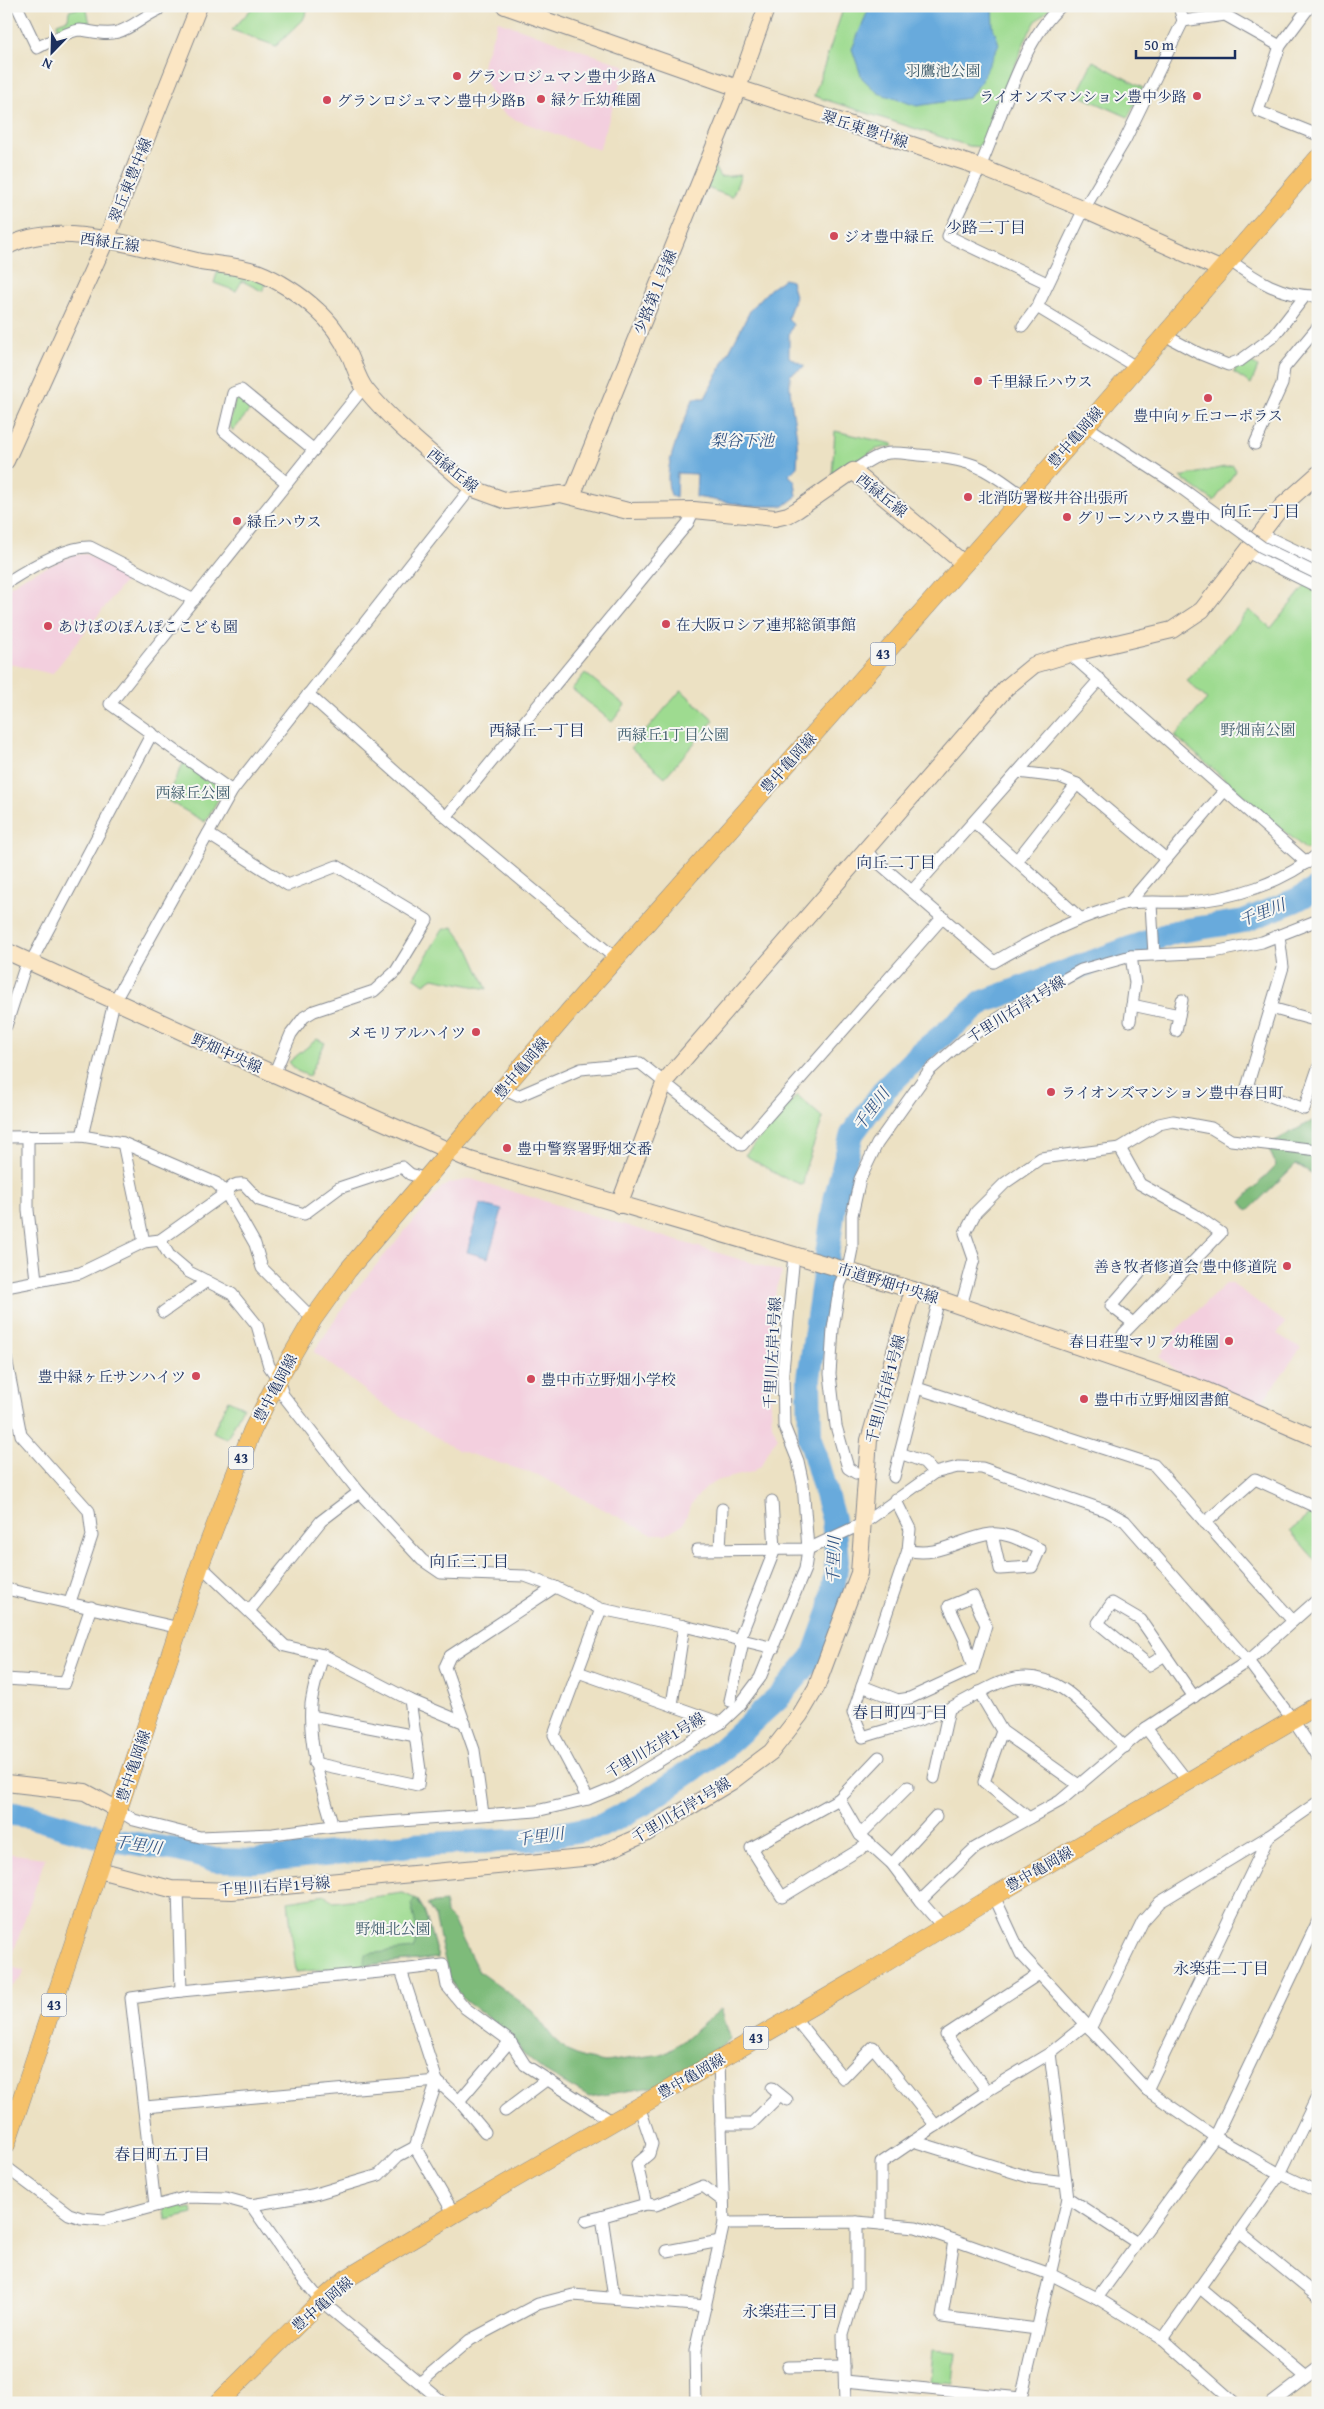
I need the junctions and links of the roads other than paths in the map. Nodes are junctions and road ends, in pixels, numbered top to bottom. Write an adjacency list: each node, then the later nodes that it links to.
1 (18, 6): 8 (street)
2 (199, 6): 16 (street, 翠丘東豊中線)
3 (505, 6): 11 (street, 翠丘東豊中線)
4 (767, 6): 11 (street, 少路第１号線)
5 (1061, 6): 14 (street)
6 (1179, 6): 9 (street)
7 (1310, 6): 10 (street)
8 (158, 10)
9 (1183, 21): 10 (street); 15 (street)
10 (1280, 46): 12 (street)
11 (738, 88): 14 (street, 翠丘東豊中線); 36 (street, 少路第１号線)
12 (1318, 135)
13 (1318, 158): 18 (main road, 豊中亀岡線 / 43)
14 (980, 167): 15 (street, 翠丘東豊中線); 19 (street)
15 (1084, 209): 18 (street, 翠丘東豊中線); 19 (street)
16 (106, 240): 17 (street, 西緑丘線); 27 (street, 西緑丘線); 31 (street, 翠丘東豊中線)
17 (6, 247)
18 (1224, 264): 20 (street); 25 (main road, 豊中亀岡線 / 43)
19 (1047, 283): 22 (street)
20 (1305, 296): 21 (street); 25 (street)
21 (1318, 296)
22 (1037, 307): 23 (street); 26 (street)
23 (1023, 326)
24 (1318, 327): 29 (street)
25 (1164, 335): 26 (main road, 豊中亀岡線 / 43)
26 (1136, 367): 28 (main road, 豊中亀岡線 / 43)
27 (364, 387): 30 (street); 35 (street, 西緑丘線)
28 (1086, 426): 37 (main road, 豊中亀岡線 / 43); 43 (street, bridge)
29 (1255, 444)
30 (314, 450): 34 (street); 34 (street)
31 (6, 461)
32 (854, 471): 37 (street); 38 (street, 西緑丘線); 42 (street, 西緑丘線)
33 (1318, 474): 39 (street)
34 (287, 484): 46 (street)
35 (471, 488): 36 (street, 西緑丘線); 49 (street)
36 (572, 496): 38 (street, 西緑丘線)
37 (1023, 496): 42 (main road, 豊中亀岡線 / 43)
38 (694, 510): 55 (street)
39 (1261, 534): 40 (street); 41 (street)
40 (1247, 552): 45 (street); 47 (street)
41 (1318, 561)
42 (963, 563): 73 (main road, 豊中亀岡線 / 43)
43 (1318, 574)
44 (6, 583): 46 (street)
45 (1318, 587)
46 (194, 600): 50 (street)
47 (1070, 654): 48 (street); 58 (street)
48 (1100, 680): 51 (street); 53 (street)
49 (308, 694): 54 (street); 55 (street)
50 (152, 733): 54 (street); 74 (street)
51 (1018, 772): 52 (street); 56 (street)
52 (1077, 784): 60 (street); 61 (street)
53 (1224, 790): 60 (street); 62 (street)
54 (232, 791): 57 (street)
55 (446, 817): 73 (street)
56 (974, 822): 61 (street); 63 (street)
57 (208, 834): 76 (street); 85 (street)
58 (865, 851): 63 (street); 86 (street)
59 (1318, 854): 62 (street)
60 (1166, 859): 64 (street)
61 (1016, 860): 67 (street)
62 (1307, 863): 65 (street)
63 (912, 891): 66 (street)
64 (1130, 902): 65 (street); 67 (street)
65 (1151, 904): 71 (street)
66 (943, 917): 67 (street); 86 (street)
67 (1080, 918)
68 (1318, 920): 69 (street, 千里川右岸1号線)
69 (1279, 936): 71 (street, 千里川右岸1号線); 78 (street)
70 (6, 951): 74 (street, 野畑中央線)
71 (1154, 955): 72 (street, 千里川右岸1号線)
72 (1131, 956): 77 (street); 101 (street, 千里川右岸1号線)
73 (615, 958): 87 (main road, 豊中亀岡線 / 43)
74 (31, 962): 76 (street, 野畑中央線); 82 (street)
75 (1182, 1000): 79 (street)
76 (114, 1002): 85 (street, 野畑中央線); 89 (street)
77 (1132, 1005): 79 (street); 80 (street)
78 (1271, 1008): 81 (street); 84 (street)
79 (1179, 1015): 83 (street)
80 (1130, 1021)
81 (1318, 1021)
82 (6, 1026)
83 (1176, 1032)
84 (1318, 1068)
85 (274, 1074): 94 (street, 野畑中央線)
86 (665, 1081): 87 (street); 97 (street)
87 (503, 1089): 94 (main road, 豊中亀岡線 / 43)
88 (28, 1136): 89 (street); 90 (street); 103 (street)
89 (82, 1136): 91 (street)
90 (6, 1137)
91 (123, 1143): 96 (street); 99 (street)
92 (1120, 1148): 93 (street); 108 (street); 111 (street)
93 (1318, 1150)
94 (449, 1152): 95 (main road, 豊中亀岡線 / 43); 97 (street, 市道野畑中央線)
95 (426, 1179): 96 (street); 110 (main road, 豊中亀岡線 / 43)
96 (226, 1193): 98 (street); 110 (street)
97 (618, 1205): 100 (street, 市道野畑中央線)
98 (160, 1240): 99 (street); 104 (street)
99 (144, 1242): 103 (street)
100 (796, 1256): 101 (street, 市道野畑中央線); 129 (street, 千里川左岸1号線)
101 (843, 1269): 106 (street, 市道野畑中央線); 118 (street, 千里川右岸1号線)
102 (1139, 1274): 111 (street)
103 (36, 1280): 105 (street)
104 (207, 1281): 109 (street); 114 (street)
105 (6, 1287)
106 (912, 1290): 107 (street, 市道野畑中央線); 127 (street, 千里川右岸1号線)
107 (939, 1299): 108 (street, 市道野畑中央線); 115 (street)
108 (961, 1306): 112 (street, 市道野畑中央線)
109 (163, 1312)
110 (313, 1319): 114 (main road, 豊中亀岡線 / 43)
111 (1133, 1323): 112 (street)
112 (1110, 1357): 116 (street, 市道野畑中央線)
113 (6, 1358): 138 (street)
114 (278, 1379): 121 (street); 134 (main road, 豊中亀岡線 / 43)
115 (917, 1388): 117 (street); 126 (street)
116 (1318, 1439)
117 (900, 1453): 119 (street); 120 (street)
118 (856, 1473)
119 (934, 1473): 122 (street); 149 (street)
120 (894, 1477)
121 (359, 1492): 135 (street); 141 (street)
122 (895, 1499): 127 (street); 133 (street)
123 (772, 1502): 131 (street)
124 (1318, 1508): 126 (street)
125 (722, 1509): 130 (street)
126 (1205, 1523): 142 (street)
127 (860, 1525): 129 (street); 190 (street, 千里川右岸1号線)
128 (992, 1534): 133 (street)
129 (811, 1547): 131 (street); 146 (street, 千里川左岸1号線)
130 (720, 1549): 131 (street); 132 (street)
131 (775, 1549): 145 (street)
132 (697, 1550)
133 (908, 1550): 153 (street)
134 (200, 1565): 141 (street); 144 (main road, 豊中亀岡線 / 43)
135 (555, 1587): 140 (street); 163 (street)
136 (6, 1589): 138 (street)
137 (1318, 1599): 142 (street)
138 (70, 1602): 139 (street)
139 (91, 1607): 144 (street); 152 (street)
140 (602, 1610): 143 (street); 151 (street)
141 (249, 1611): 147 (street)
142 (1293, 1621): 149 (street)
143 (684, 1626): 145 (street); 158 (street)
144 (180, 1628): 181 (main road, 豊中亀岡線 / 43)
145 (739, 1640): 146 (street); 157 (street)
146 (774, 1648): 164 (street, 千里川左岸1号線)
147 (323, 1654): 156 (street); 161 (street)
148 (1165, 1655): 148 (street); 155 (street)
149 (1248, 1661): 155 (street); 162 (street)
150 (972, 1669): 150 (street); 153 (street)
151 (578, 1672): 158 (street); 177 (street)
152 (6, 1679)
153 (862, 1686): 160 (street)
154 (979, 1692): 160 (street); 166 (street); 168 (street)
155 (1194, 1697): 165 (street)
156 (410, 1700): 163 (street); 167 (street)
157 (730, 1701)
158 (672, 1705): 164 (street)
159 (1318, 1705): 162 (main road, 豊中亀岡線 / 43)
160 (949, 1709): 172 (street)
161 (311, 1716): 167 (street); 171 (street)
162 (1292, 1720): 170 (street); 173 (main road, 豊中亀岡線 / 43)
163 (465, 1723): 180 (street)
164 (721, 1723): 177 (street, 千里川左岸1号線)
165 (1146, 1728): 168 (street); 173 (street)
166 (1002, 1731): 175 (street); 183 (street)
167 (416, 1736): 171 (street)
168 (1125, 1747): 175 (street)
169 (879, 1758): 178 (street)
170 (1318, 1758)
171 (314, 1763): 184 (street)
172 (934, 1778)
173 (1188, 1782): 191 (main road, 豊中亀岡線 / 43)
174 (6, 1783): 181 (street)
175 (1080, 1786): 183 (street)
176 (908, 1788): 185 (street)
177 (588, 1799): 180 (street, 千里川左岸1号線)
178 (839, 1799): 185 (street); 187 (street)
179 (1318, 1802): 186 (street)
180 (483, 1814): 184 (street, 千里川左岸1号線)
181 (116, 1815): 184 (street, 千里川左岸1号線); 189 (main road, 豊中亀岡線 / 43)
182 (936, 1816): 188 (street)
183 (1029, 1818): 192 (street)
184 (333, 1826)
185 (860, 1835): 187 (street)
186 (1269, 1836): 199 (street); 205 (street)
187 (870, 1843): 188 (street)
188 (892, 1864): 192 (street)
189 (100, 1867): 190 (street, 千里川右岸1号線); 219 (main road, 豊中亀岡線 / 43)
190 (178, 1890): 197 (street)
191 (994, 1896): 194 (main road, 豊中亀岡線 / 43); 196 (street)
192 (920, 1901): 194 (street)
193 (1318, 1921): 217 (street)
194 (944, 1928): 198 (main road, 豊中亀岡線 / 43)
195 (400, 1970): 197 (street); 200 (street); 204 (street)
196 (1039, 1974): 199 (street); 206 (street)
197 (181, 1991): 211 (street)
198 (794, 2017): 202 (main road, 豊中亀岡線 / 43); 215 (street)
199 (1088, 2026): 201 (street); 205 (street)
200 (510, 2041): 203 (street); 209 (street)
201 (1050, 2053): 206 (street); 223 (street)
202 (719, 2060): 210 (main road, 豊中亀岡線 / 43); 214 (street)
203 (546, 2080): 212 (street); 213 (street)
204 (437, 2081): 209 (street); 211 (street); 220 (street)
205 (1147, 2090): 217 (street)
206 (987, 2091): 215 (street)
207 (780, 2094): 214 (street)
208 (1318, 2095): 222 (street)
209 (459, 2101): 216 (street)
210 (639, 2106): 213 (main road, 豊中亀岡線 / 43); 227 (street)
211 (145, 2107): 229 (street)
212 (505, 2111)
213 (613, 2122): 230 (main road, 豊中亀岡線 / 43)
214 (721, 2124): 226 (street)
215 (936, 2126): 218 (street)
216 (485, 2132)
217 (1215, 2136): 222 (street); 239 (street)
218 (914, 2141): 223 (street); 235 (street)
219 (6, 2145)
220 (415, 2147): 228 (street); 230 (street)
221 (6, 2167): 229 (street)
222 (1280, 2174): 224 (street); 236 (street)
223 (1066, 2182): 225 (street)
224 (1318, 2192)
225 (1068, 2198): 239 (street); 241 (street)
226 (723, 2201): 227 (street); 234 (street)
227 (646, 2204): 231 (street)
228 (251, 2205): 229 (street); 246 (street)
229 (155, 2206)
230 (454, 2214): 246 (main road, 豊中亀岡線 / 43)
231 (602, 2217): 232 (street); 244 (street)
232 (586, 2221)
233 (857, 2222): 234 (street); 235 (street); 250 (street)
234 (724, 2223): 238 (street)
235 (881, 2224): 237 (street)
236 (1239, 2232): 242 (street); 243 (street)
237 (954, 2240): 241 (street); 248 (street)
238 (720, 2241): 240 (street); 247 (street)
239 (1137, 2243): 245 (street)
240 (667, 2251)
241 (1050, 2274): 245 (street); 248 (street)
242 (1199, 2287): 249 (street); 253 (street)
243 (1318, 2297)
244 (614, 2298): 247 (street); 255 (street)
245 (1097, 2298): 249 (street)
246 (321, 2301): 255 (street); 257 (main road, 豊中亀岡線 / 43)
247 (706, 2306): 259 (street)
248 (1037, 2329): 256 (street)
249 (1163, 2339): 261 (street)
250 (844, 2366): 251 (street); 254 (street)
251 (788, 2367)
252 (1318, 2368): 253 (street)
253 (1305, 2376): 262 (street)
254 (845, 2381): 256 (street); 260 (street)
255 (421, 2382): 258 (street)
256 (1020, 2400)
257 (218, 2403)
258 (444, 2403)
259 (696, 2403)
260 (845, 2403)
261 (1234, 2403)
262 (1272, 2403)

